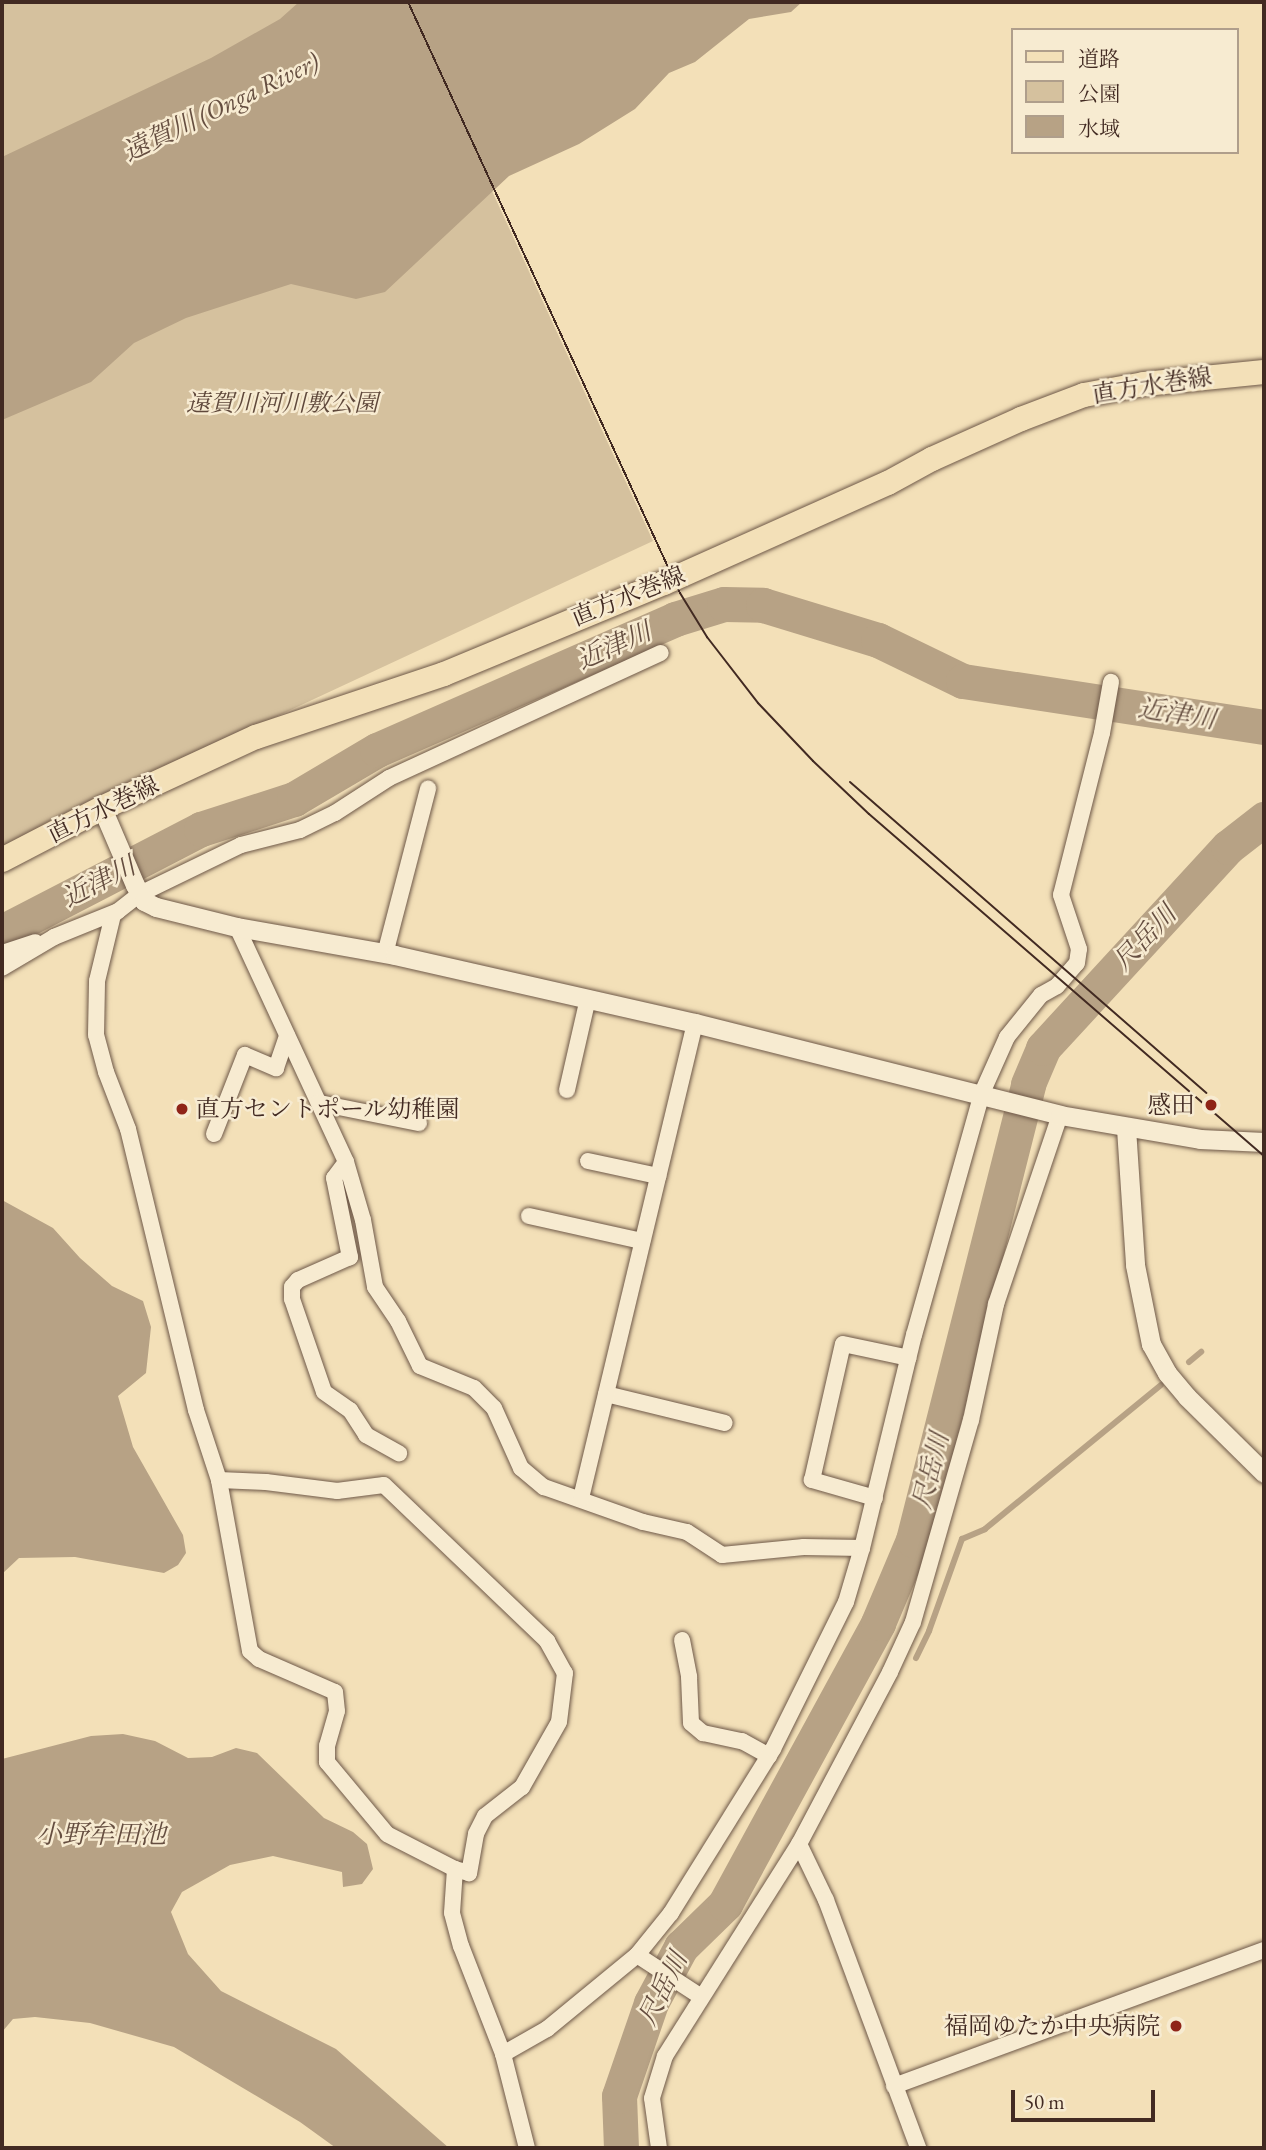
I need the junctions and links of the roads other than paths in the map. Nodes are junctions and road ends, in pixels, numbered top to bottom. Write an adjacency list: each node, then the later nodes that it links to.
1 (1264, 372): 5 (main road, 直方水巻線)
2 (661, 653): 7 (street)
3 (1111, 682): 18 (street)
4 (428, 789): 12 (street)
5 (102, 808): 6 (main road, 直方水巻線); 7 (street)
6 (2, 860)
7 (138, 890): 8 (street); 9 (street)
8 (118, 911): 10 (street); 35 (street)
9 (237, 927): 12 (street); 16 (street)
10 (54, 937): 11 (street); 13 (street)
11 (2, 953)
12 (386, 954): 14 (street)
13 (2, 968)
14 (588, 998): 15 (street); 17 (street)
15 (695, 1023): 18 (street); 27 (street)
16 (287, 1036): 19 (street); 23 (street)
17 (567, 1090)
18 (982, 1093): 20 (street); 30 (street)
19 (319, 1103): 21 (street); 26 (street)
20 (1060, 1115): 22 (street); 41 (street)
21 (419, 1123)
22 (1126, 1128): 24 (street); 34 (street)
23 (214, 1135)
24 (1264, 1142)
25 (588, 1161): 27 (street)
26 (346, 1162): 33 (street); 36 (street)
27 (658, 1176): 29 (street)
28 (529, 1216): 29 (street)
29 (642, 1241): 31 (street)
30 (909, 1358): 37 (street); 37 (street)
31 (606, 1394): 32 (street); 36 (street)
32 (725, 1423)
33 (399, 1453)
34 (1264, 1473)
35 (219, 1480): 42 (street); 42 (street)
36 (581, 1498): 38 (street)
37 (875, 1498): 38 (street)
38 (862, 1548): 40 (street)
39 (682, 1640): 40 (street)
40 (769, 1756): 44 (street)
41 (799, 1843): 45 (street); 47 (street)
42 (456, 1869): 46 (street)
43 (1264, 1950): 47 (street)
44 (642, 1958): 45 (street); 46 (street)
45 (697, 1994): 49 (street)
46 (503, 2054): 48 (street)
47 (894, 2086): 50 (street)
48 (527, 2148)
49 (659, 2148)
50 (918, 2148)

